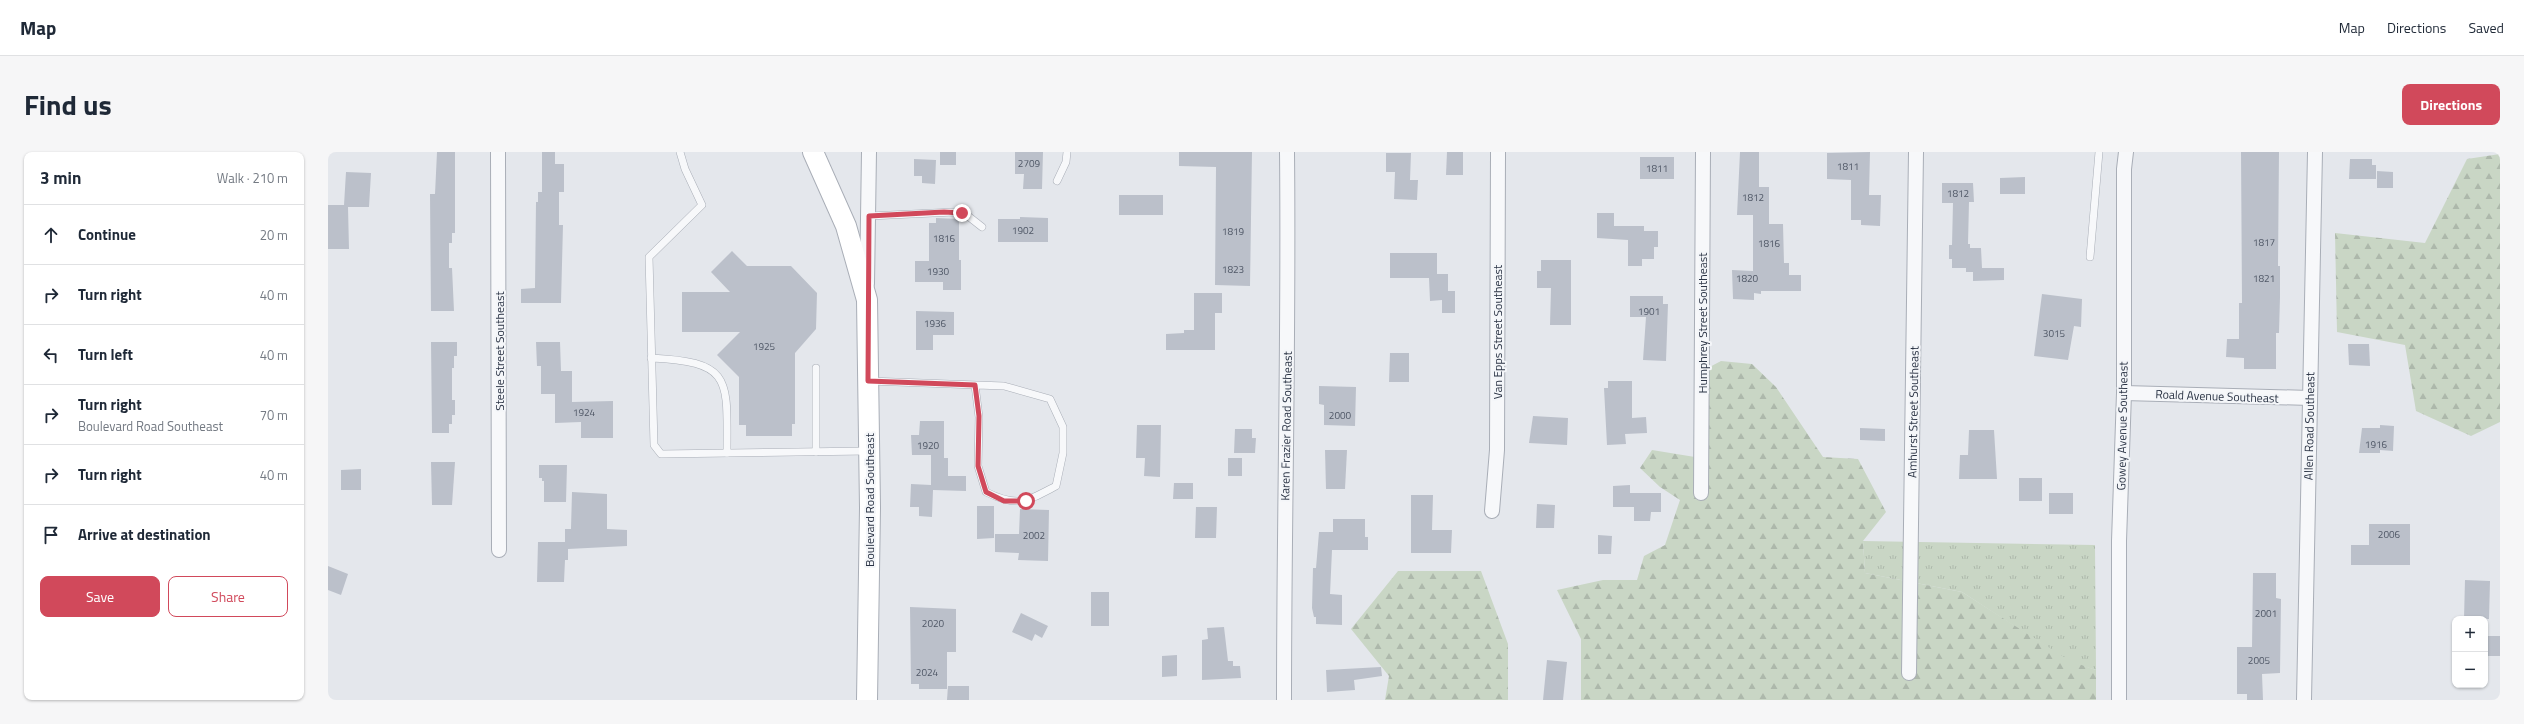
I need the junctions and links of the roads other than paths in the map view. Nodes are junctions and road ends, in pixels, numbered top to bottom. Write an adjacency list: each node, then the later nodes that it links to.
1 (498, 152): 29 (street, Steele Street Southeast)
2 (680, 152): 18 (lane)
3 (813, 152): 17 (street, Boulevard Road Southeast)
4 (869, 152): 14 (street, Boulevard Road Southeast)
5 (1067, 152): 13 (lane)
6 (1287, 152): 32 (street, Karen Frazier Road Southeast)
7 (1498, 152): 28 (street, Van Epps Street Southeast)
8 (1703, 152): 27 (street, Humphrey Street Southeast)
9 (1916, 152): 30 (street, Amhurst Street Southeast)
10 (2100, 152): 16 (lane)
11 (2126, 152): 22 (street, Gowey Avenue Southeast)
12 (2315, 152): 23 (street, Allen Road Southeast)
13 (1057, 181)
14 (869, 216): 15 (lane); 17 (street, Boulevard Road Southeast)
15 (982, 227)
16 (2090, 258)
17 (867, 300): 20 (street, Boulevard Road Southeast)
18 (651, 358): 26 (lane); 26 (lane)
19 (816, 368): 25 (lane)
20 (868, 381): 21 (lane); 24 (street, Boulevard Road Southeast)
21 (975, 385): 21 (lane)
22 (2124, 393): 23 (street, Roald Avenue Southeast); 33 (street, Gowey Avenue Southeast)
23 (2310, 398): 34 (street, Allen Road Southeast)
24 (870, 451): 25 (lane); 31 (street, Boulevard Road Southeast)
25 (816, 452): 26 (lane)
26 (727, 453)
27 (1701, 493)
28 (1492, 511)
29 (499, 550)
30 (1909, 673)
31 (867, 700)
32 (1284, 700)
33 (2118, 700)
34 (2304, 700)

